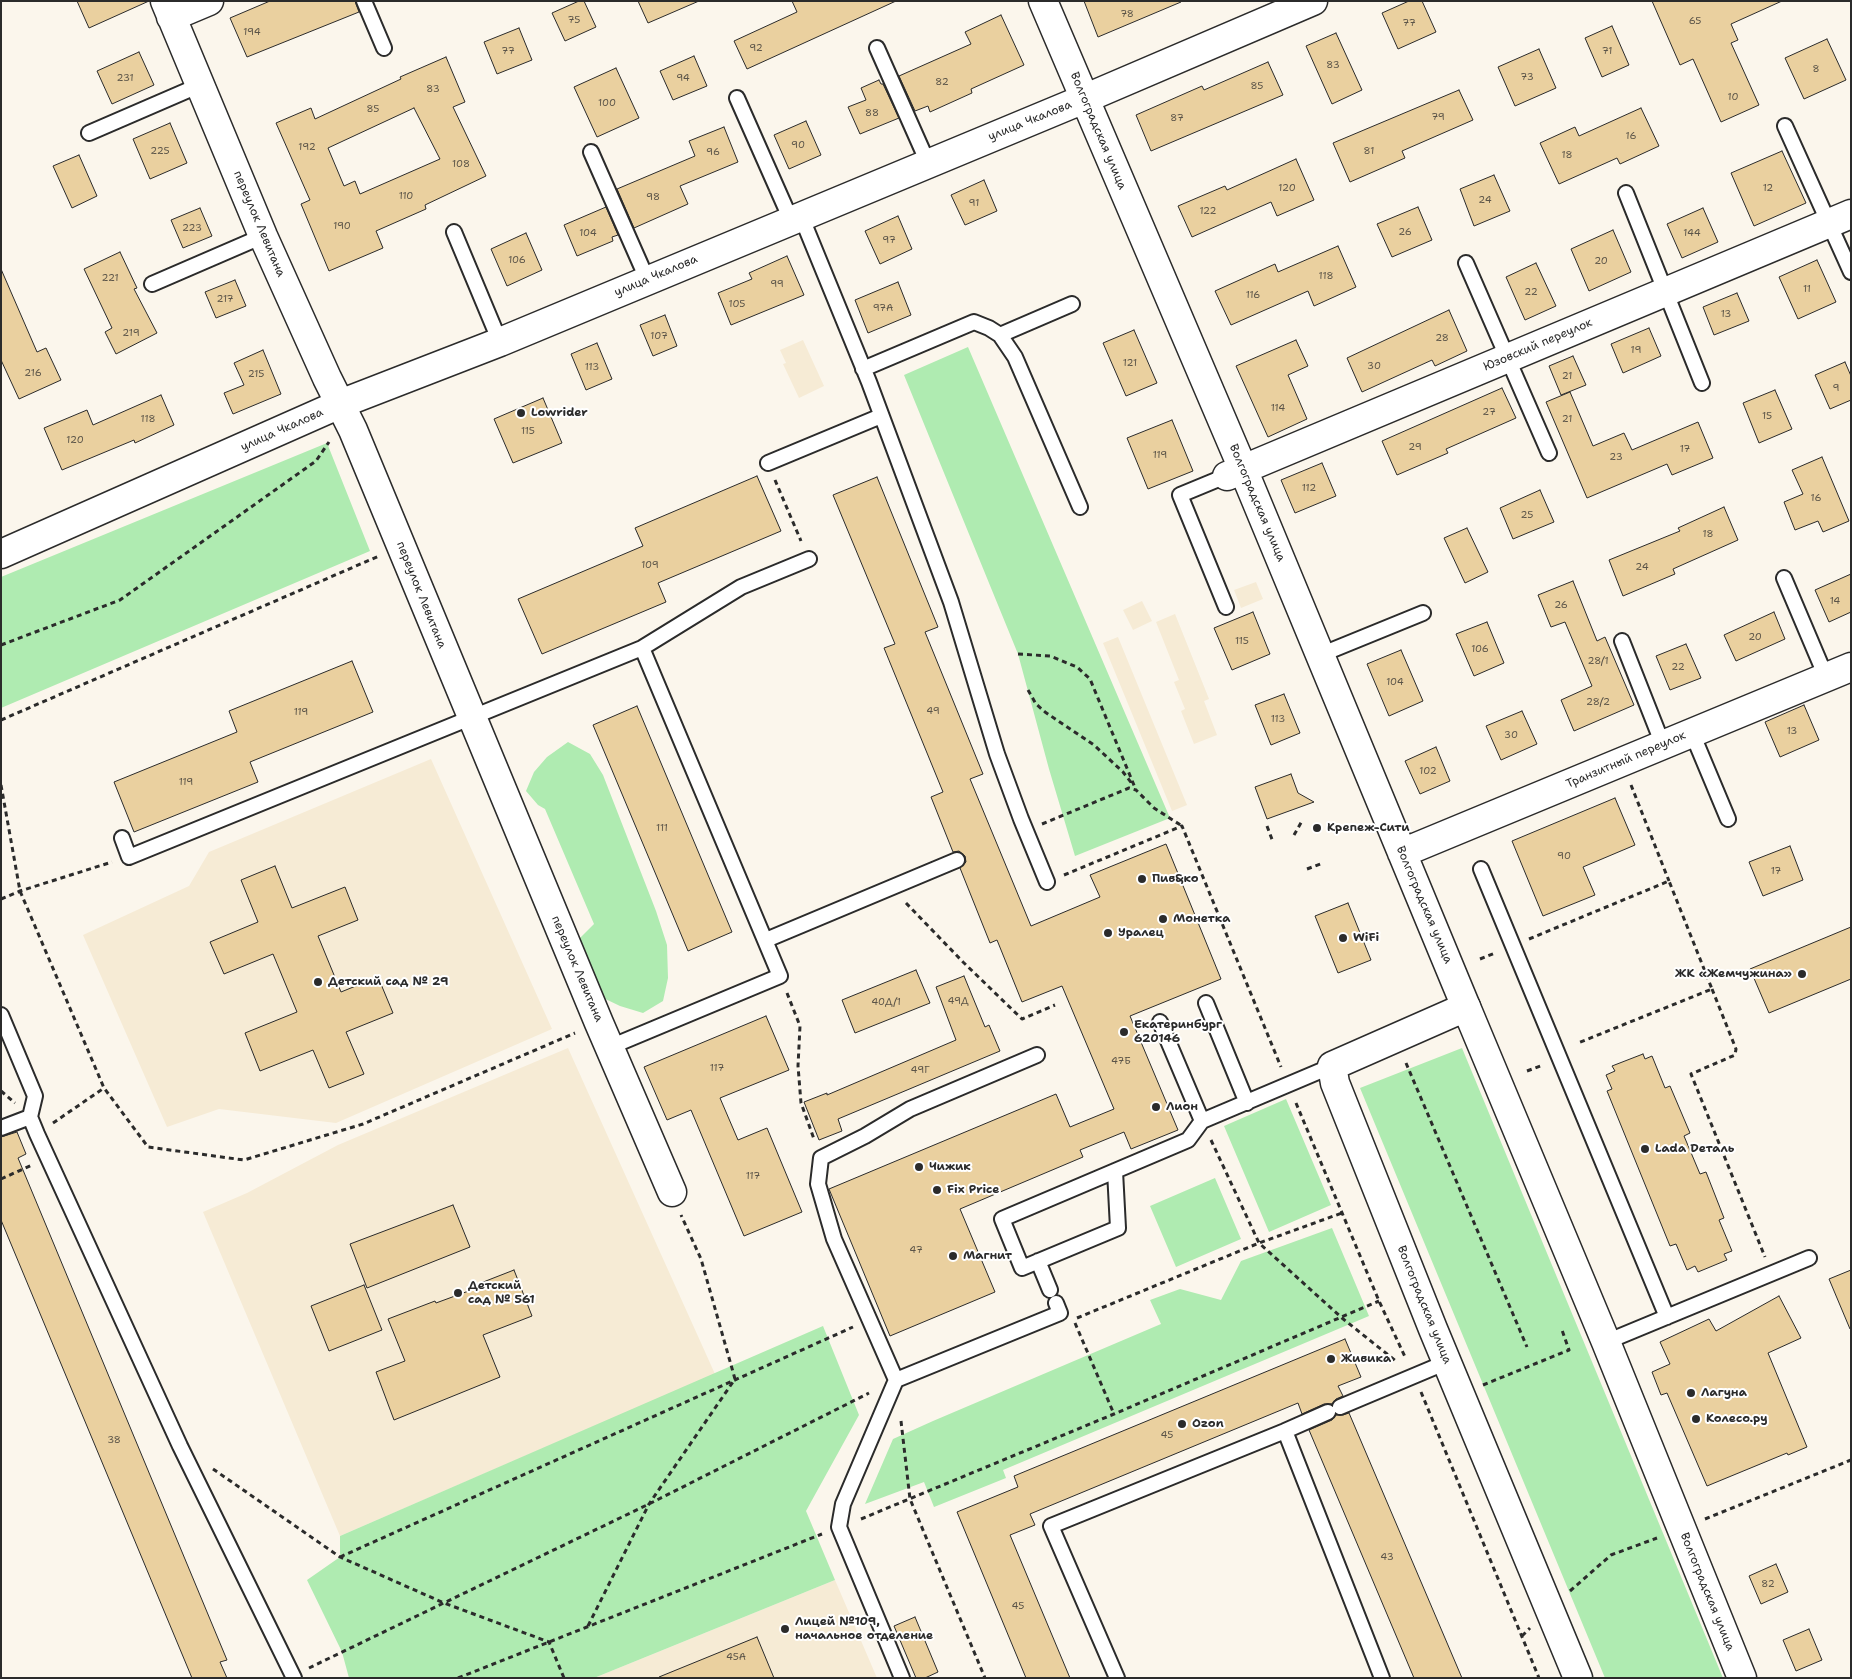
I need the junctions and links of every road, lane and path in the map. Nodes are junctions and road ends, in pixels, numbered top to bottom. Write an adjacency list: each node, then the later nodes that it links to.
1 (209, 1): 5 (street)
2 (364, 1): 6 (lane)
3 (1043, 1): 10 (street, Волгоградская улица)
4 (1313, 1): 10 (street, улица Чкалова)
5 (168, 9): 8 (street, переулок Левитана)
6 (384, 48)
7 (877, 48): 14 (lane)
8 (200, 85): 12 (lane); 19 (street, переулок Левитана)
9 (737, 98): 16 (lane)
10 (1084, 99): 14 (street, улица Чкалова); 36 (street, Волгоградская улица)
11 (1785, 126): 17 (lane)
12 (89, 133)
13 (591, 152): 22 (lane)
14 (928, 163): 16 (street, улица Чкалова)
15 (1626, 194): 24 (lane)
16 (796, 218): 22 (street, улица Чкалова); 29 (lane)
17 (1840, 218): 21 (lane); 24 (street, Юзовский переулок)
18 (454, 232): 27 (lane)
19 (263, 236): 23 (lane); 31 (street, переулок Левитана)
20 (1466, 263): 28 (lane)
21 (1851, 272)
22 (647, 279): 27 (street, улица Чкалова)
23 (152, 284)
24 (1665, 292): 28 (street, Юзовский переулок); 30 (lane)
25 (1072, 304): 26 (lane)
26 (1000, 335): 29 (lane); 37 (lane)
27 (500, 342): 31 (street, улица Чкалова)
28 (1507, 358): 34 (lane); 36 (street, Юзовский переулок)
29 (863, 369): 32 (lane)
30 (1702, 383)
31 (340, 404): 38 (street, улица Чкалова); 52 (street, переулок Левитана)
32 (881, 416): 35 (lane); 63 (lane)
33 (334, 435): 45 (path)
34 (1549, 453)
35 (768, 463): 40 (path)
36 (1234, 472): 42 (lane); 48 (street, Волгоградская улица)
37 (1080, 507)
38 (1, 554)
39 (382, 555): 53 (path)
40 (809, 559): 46 (lane)
41 (1784, 578): 50 (lane)
42 (1226, 608)
43 (1423, 613): 48 (lane)
44 (1622, 642): 55 (lane)
45 (1, 645)
46 (642, 648): 52 (lane); 78 (lane)
47 (1018, 654): 57 (path)
48 (1320, 655): 67 (street, Волгоградская улица)
49 (1851, 667): 50 (street, Транзитный переулок)
50 (1826, 677): 54 (street, Транзитный переулок)
51 (1028, 690): 57 (path)
52 (471, 717): 68 (lane); 88 (street, переулок Левитана)
53 (1, 720)
54 (1692, 733): 55 (street, Транзитный переулок); 59 (lane)
55 (1663, 745): 67 (street, Транзитный переулок)
56 (1, 785): 76 (path)
57 (1136, 790): 61 (path); 63 (path)
58 (1633, 791): 73 (path)
59 (1728, 819)
60 (1302, 821): 64 (path)
61 (1182, 826): 74 (path); 94 (path)
62 (1267, 826): 66 (path)
63 (1026, 831): 74 (lane)
64 (1294, 835)
65 (122, 838): 68 (lane)
66 (1273, 842)
67 (1402, 853): 85 (street, Волгоградская улица)
68 (129, 857): 76 (path)
69 (956, 860): 75 (lane)
70 (1323, 863): 71 (path)
71 (1307, 869)
72 (1481, 869): 79 (lane)
73 (1669, 880): 79 (path); 82 (path)
74 (1047, 882)
75 (891, 888): 78 (lane); 84 (path)
76 (20, 891): 77 (path); 95 (path)
77 (1, 900)
78 (766, 940): 81 (lane)
79 (1512, 946): 80 (path); 111 (lane)
80 (1480, 959)
81 (780, 976): 90 (lane); 101 (path)
82 (1712, 989): 89 (path); 107 (path)
83 (1206, 1003): 96 (lane)
84 (1055, 1005)
85 (1466, 1007): 93 (street); 115 (street, Волгоградская улица)
86 (1, 1015): 97 (lane)
87 (1160, 1022): 98 (lane)
88 (599, 1023): 90 (street, переулок Левитана); 95 (path)
89 (1578, 1043)
90 (610, 1047): 104 (street, переулок Левитана)
91 (1038, 1055): 101 (lane)
92 (1403, 1056): 116 (path)
93 (1332, 1066): 94 (lane); 117 (street, Волгоградская улица)
94 (1288, 1086): 96 (lane)
95 (104, 1088): 100 (path)
96 (1247, 1102): 98 (lane)
97 (30, 1117): 99 (lane); 100 (lane)
98 (1202, 1121): 102 (lane); 106 (path)
99 (1, 1128)
100 (37, 1134): 103 (path); 136 (lane)
101 (821, 1158): 113 (lane)
102 (1115, 1171): 109 (lane); 109 (lane)
103 (1, 1179)
104 (672, 1192): 119 (path)
105 (1342, 1213): 106 (path)
106 (1259, 1243): 112 (path); 122 (path)
107 (1765, 1258)
108 (1809, 1258): 111 (lane)
109 (1038, 1261): 120 (lane)
110 (1380, 1301): 112 (path)
111 (1668, 1317): 115 (lane)
112 (1342, 1318): 118 (path); 122 (path)
113 (869, 1320): 119 (path); 120 (lane)
114 (1562, 1330): 121 (path)
115 (1606, 1342): 130 (street, Волгоградская улица)
116 (1527, 1347)
117 (1447, 1362): 118 (lane); 143 (street, Волгоградская улица)
118 (1414, 1376): 124 (lane)
119 (734, 1379): 128 (path); 132 (path)
120 (896, 1380): 128 (path); 129 (lane)
121 (1476, 1387)
122 (1114, 1414): 127 (path)
123 (900, 1420): 127 (path)
124 (1285, 1430): 141 (lane); 142 (lane)
125 (1851, 1460): 130 (path)
126 (212, 1468): 132 (path)
127 (910, 1499): 129 (path); 140 (path)
128 (649, 1504): 133 (path); 134 (path)
129 (839, 1527): 134 (path); 139 (lane)
130 (1682, 1528): 131 (path); 144 (street, Волгоградская улица)
131 (1610, 1555)
132 (340, 1557): 133 (path)
133 (444, 1603): 135 (path); 136 (path)
134 (588, 1627): 135 (path)
135 (549, 1642): 137 (path); 138 (path)
136 (293, 1677)
137 (458, 1678)
138 (564, 1678)
139 (902, 1678)
140 (985, 1678)
141 (1117, 1678)
142 (1382, 1678)
143 (1578, 1678)
144 (1742, 1678)

